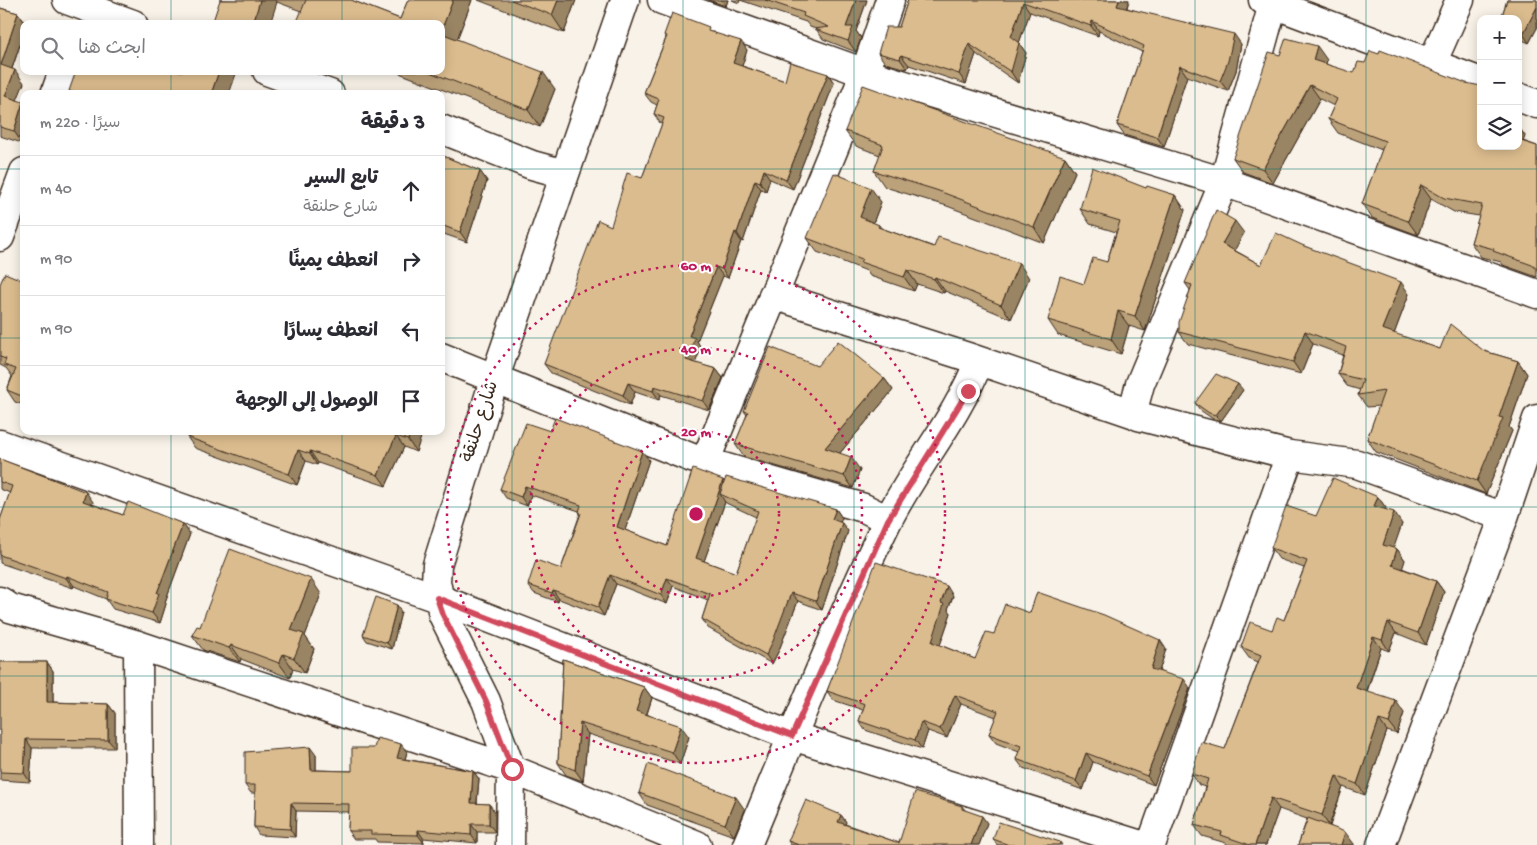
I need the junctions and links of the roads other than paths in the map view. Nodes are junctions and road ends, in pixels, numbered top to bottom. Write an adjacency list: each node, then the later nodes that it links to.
1 (625, 0): 18 (street, شارع حلنقة)
2 (662, 0): 9 (street)
3 (890, 0): 9 (street)
4 (1460, 0): 8 (street)
5 (1268, 2): 8 (street); 20 (street)
6 (82, 8): 7 (street)
7 (120, 20)
8 (1432, 63): 12 (street)
9 (865, 74): 20 (street); 24 (street)
10 (61, 75): 13 (street)
11 (278, 75): 14 (street)
12 (1477, 80)
13 (56, 90)
14 (319, 90)
15 (1522, 98): 16 (street)
16 (1537, 104)
17 (445, 131): 18 (street)
18 (565, 174): 27 (street, شارع حلنقة)
19 (20, 182): 21 (street)
20 (1224, 182): 23 (street); 28 (street)
21 (12, 201): 22 (street)
22 (0, 237)
23 (1537, 294)
24 (773, 295): 26 (street); 32 (street)
25 (445, 358): 27 (street)
26 (979, 361): 28 (street); 34 (street)
27 (495, 377): 32 (street); 35 (street, شارع حلنقة)
28 (1135, 414): 31 (street)
29 (1537, 419): 33 (street)
30 (0, 444): 35 (street)
31 (1290, 455): 33 (street); 45 (street)
32 (705, 462): 34 (street)
33 (1504, 517): 46 (street)
34 (888, 520): 38 (street)
35 (437, 598): 38 (street); 39 (street, شارع حلنقة)
36 (3, 608): 37 (street)
37 (138, 646): 39 (street); 40 (street)
38 (792, 736): 43 (street); 44 (street)
39 (512, 769): 41 (street, شارع حلنقة); 42 (street)
40 (139, 845)
41 (510, 845)
42 (697, 845)
43 (747, 845)
44 (1141, 845)
45 (1151, 845)
46 (1381, 845)

